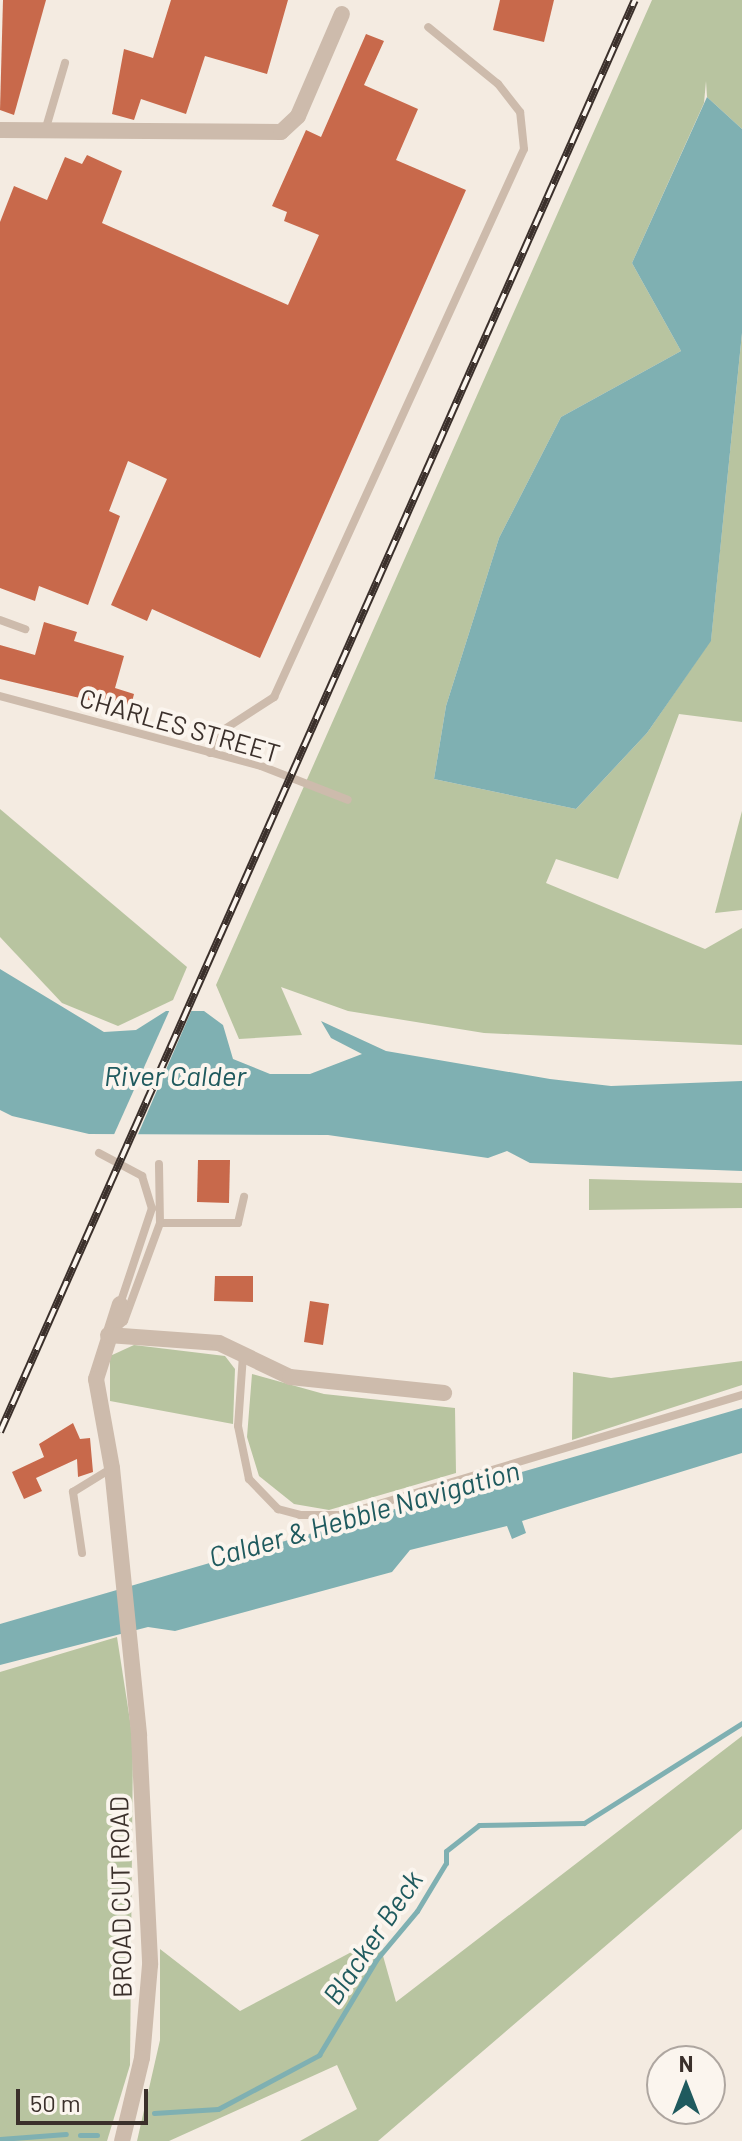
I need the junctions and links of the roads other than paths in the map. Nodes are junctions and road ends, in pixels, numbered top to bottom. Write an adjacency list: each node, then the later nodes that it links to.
1 (345, 7): 5 (street)
2 (428, 27): 9 (lane)
3 (65, 63): 5 (lane)
4 (0, 130): 5 (street)
5 (44, 135)
6 (0, 620): 7 (lane)
7 (25, 629)
8 (0, 696): 9 (lane, CHARLES STREET)
9 (210, 753): 10 (lane, CHARLES STREET)
10 (348, 800)
11 (99, 1153): 15 (lane)
12 (159, 1164): 14 (lane)
13 (244, 1197): 14 (lane)
14 (160, 1223): 16 (lane)
15 (120, 1304): 16 (street)
16 (108, 1335): 17 (street); 20 (street)
17 (243, 1354): 18 (street); 19 (lane)
18 (444, 1393)
19 (742, 1395)
20 (112, 1468): 21 (lane); 22 (street, BROAD CUT ROAD)
21 (82, 1553)
22 (122, 2141)

